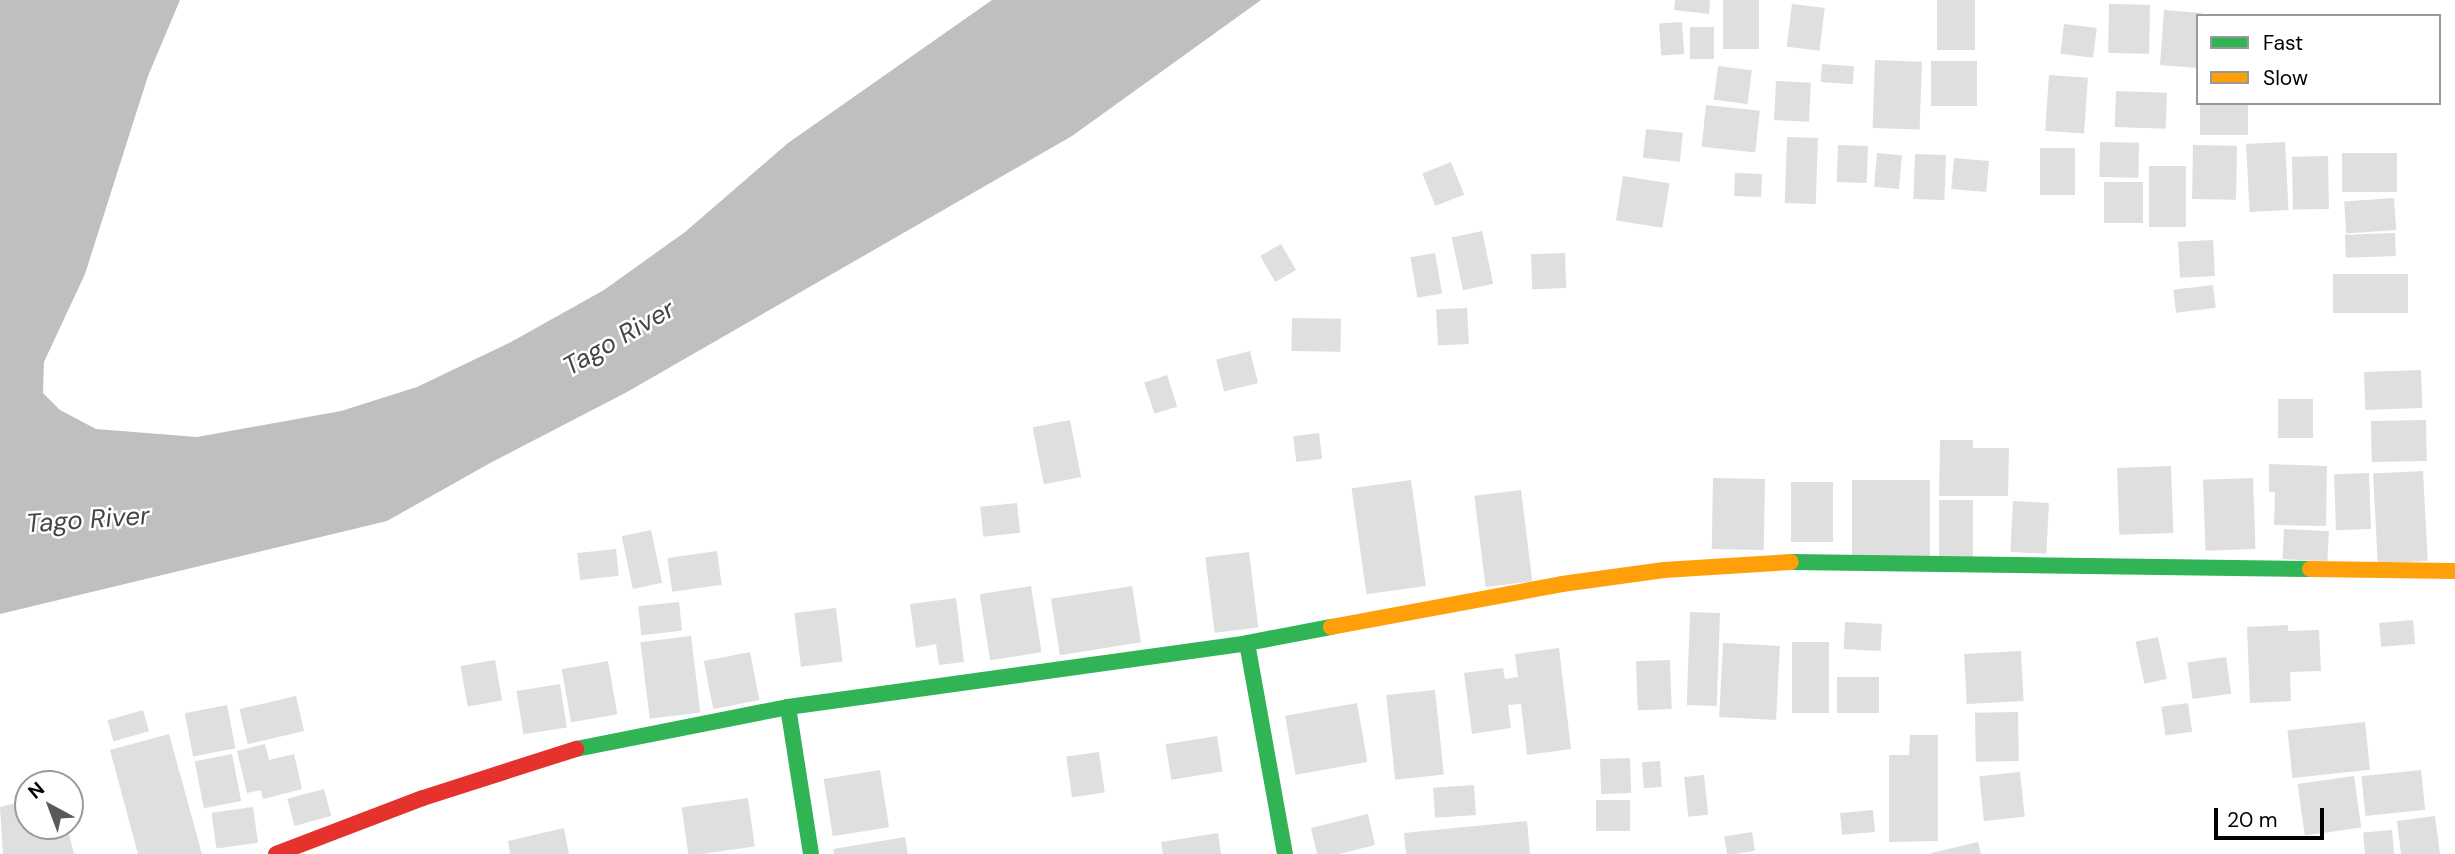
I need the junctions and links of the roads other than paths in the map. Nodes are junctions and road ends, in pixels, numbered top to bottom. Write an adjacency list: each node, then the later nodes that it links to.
1 (2455, 571): 2 (street)
2 (1247, 643): 3 (street); 6 (street)
3 (789, 707): 4 (street); 5 (street)
4 (276, 854)
5 (811, 854)
6 (1285, 854)

